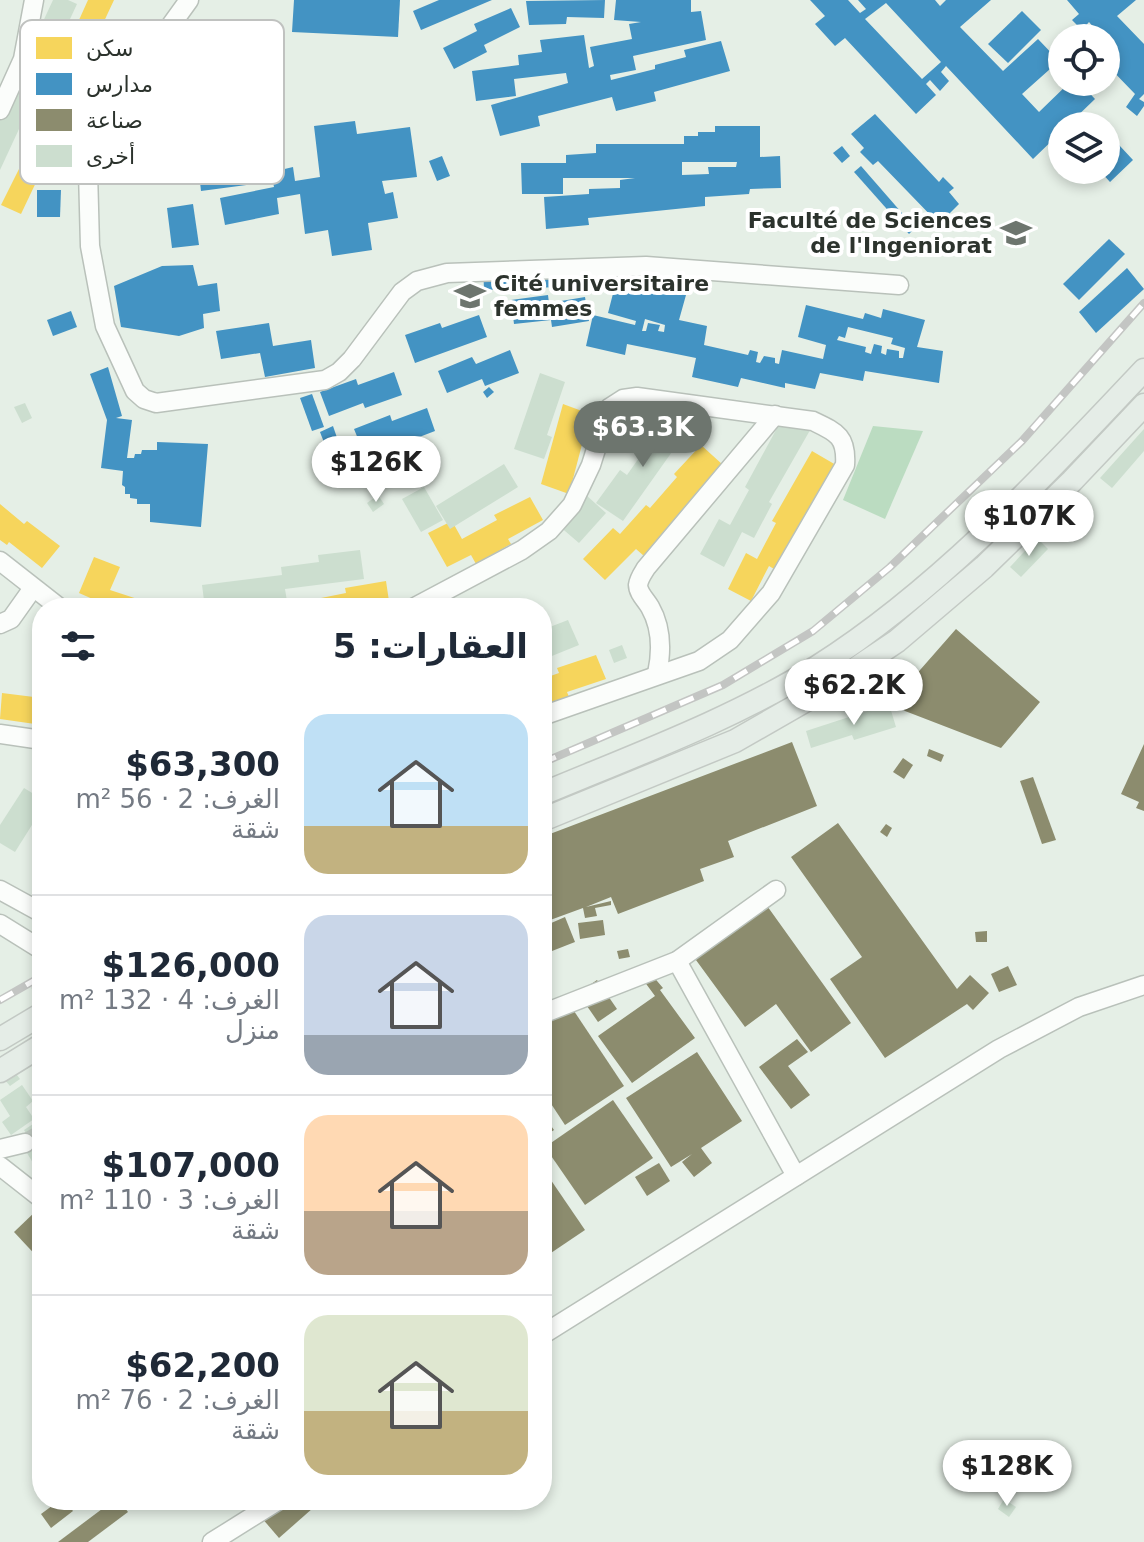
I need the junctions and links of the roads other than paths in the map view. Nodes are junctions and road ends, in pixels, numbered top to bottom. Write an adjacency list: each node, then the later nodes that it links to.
1 (34, 0): 3 (street)
2 (189, 0): 4 (street)
3 (30, 20)
4 (175, 20)
5 (20, 66): 6 (street)
6 (0, 110)
7 (88, 184): 8 (street)
8 (899, 285)
9 (1144, 370): 21 (main road)
10 (1144, 405): 22 (main road)
11 (775, 415): 15 (street); 17 (street); 17 (street)
12 (0, 561): 13 (street)
13 (33, 588): 14 (street); 16 (street)
14 (46, 598)
15 (432, 598)
16 (0, 624)
17 (657, 674): 18 (street)
18 (552, 712)
19 (0, 734): 20 (street)
20 (32, 739)
21 (552, 790)
22 (552, 816)
23 (0, 890): 25 (street)
24 (776, 890): 28 (street)
25 (32, 908)
26 (0, 924): 27 (street)
27 (32, 944)
28 (677, 961): 30 (street); 38 (street)
29 (1144, 985): 38 (street)
30 (552, 1010)
31 (32, 1020): 32 (main road)
32 (0, 1039)
33 (32, 1051): 34 (main road)
34 (0, 1071)
35 (25, 1143): 36 (street)
36 (0, 1149)
37 (0, 1166): 39 (street)
38 (796, 1176): 40 (street)
39 (32, 1191)
40 (552, 1329)
41 (263, 1510): 42 (street)
42 (212, 1542)

